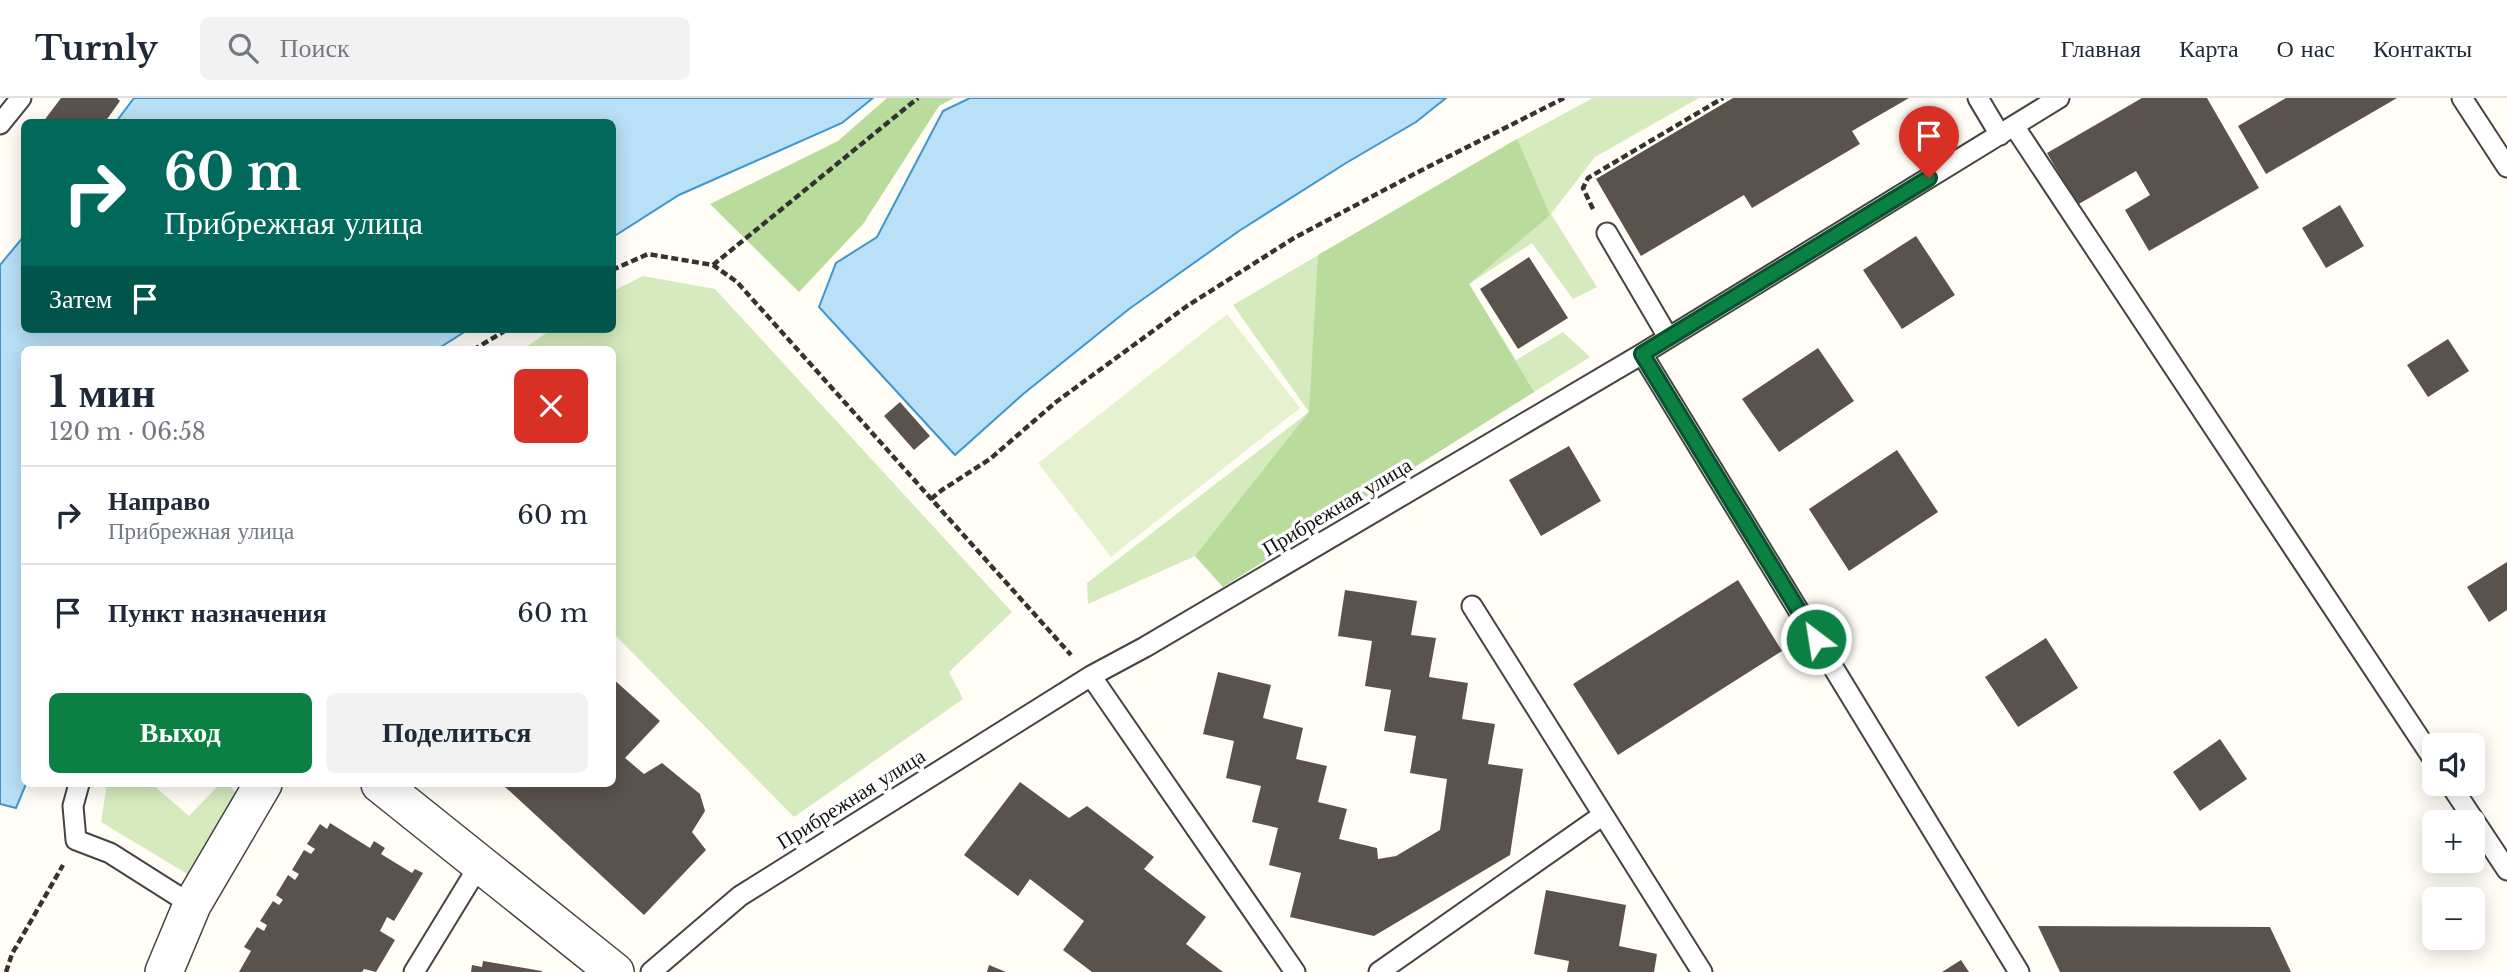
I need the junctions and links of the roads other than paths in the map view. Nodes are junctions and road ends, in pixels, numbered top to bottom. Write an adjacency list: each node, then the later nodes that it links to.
1 (21, 98): 5 (lane)
2 (1979, 98): 6 (lane)
3 (2059, 98): 6 (lane, Прибрежная улица)
4 (2462, 98): 7 (lane)
5 (0, 124)
6 (2007, 130): 9 (lane, Прибрежная улица); 13 (lane)
7 (2507, 167)
8 (1607, 233): 9 (lane)
9 (1668, 337): 10 (lane, Прибрежная улица)
10 (1642, 354): 12 (lane, Прибрежная улица); 29 (lane)
11 (1472, 607): 18 (lane)
12 (1091, 676): 25 (lane, Прибрежная улица); 26 (lane)
13 (2422, 742)
14 (78, 787): 21 (lane)
15 (261, 787): 21 (street)
16 (384, 787): 19 (street)
17 (2458, 796): 20 (lane)
18 (1603, 816): 27 (lane); 28 (lane)
19 (480, 864): 23 (lane); 24 (street)
20 (2507, 870)
21 (192, 905): 22 (street)
22 (164, 972)
23 (414, 972)
24 (615, 972)
25 (652, 972)
26 (1295, 972)
27 (1379, 972)
28 (1702, 972)
29 (2019, 972)

